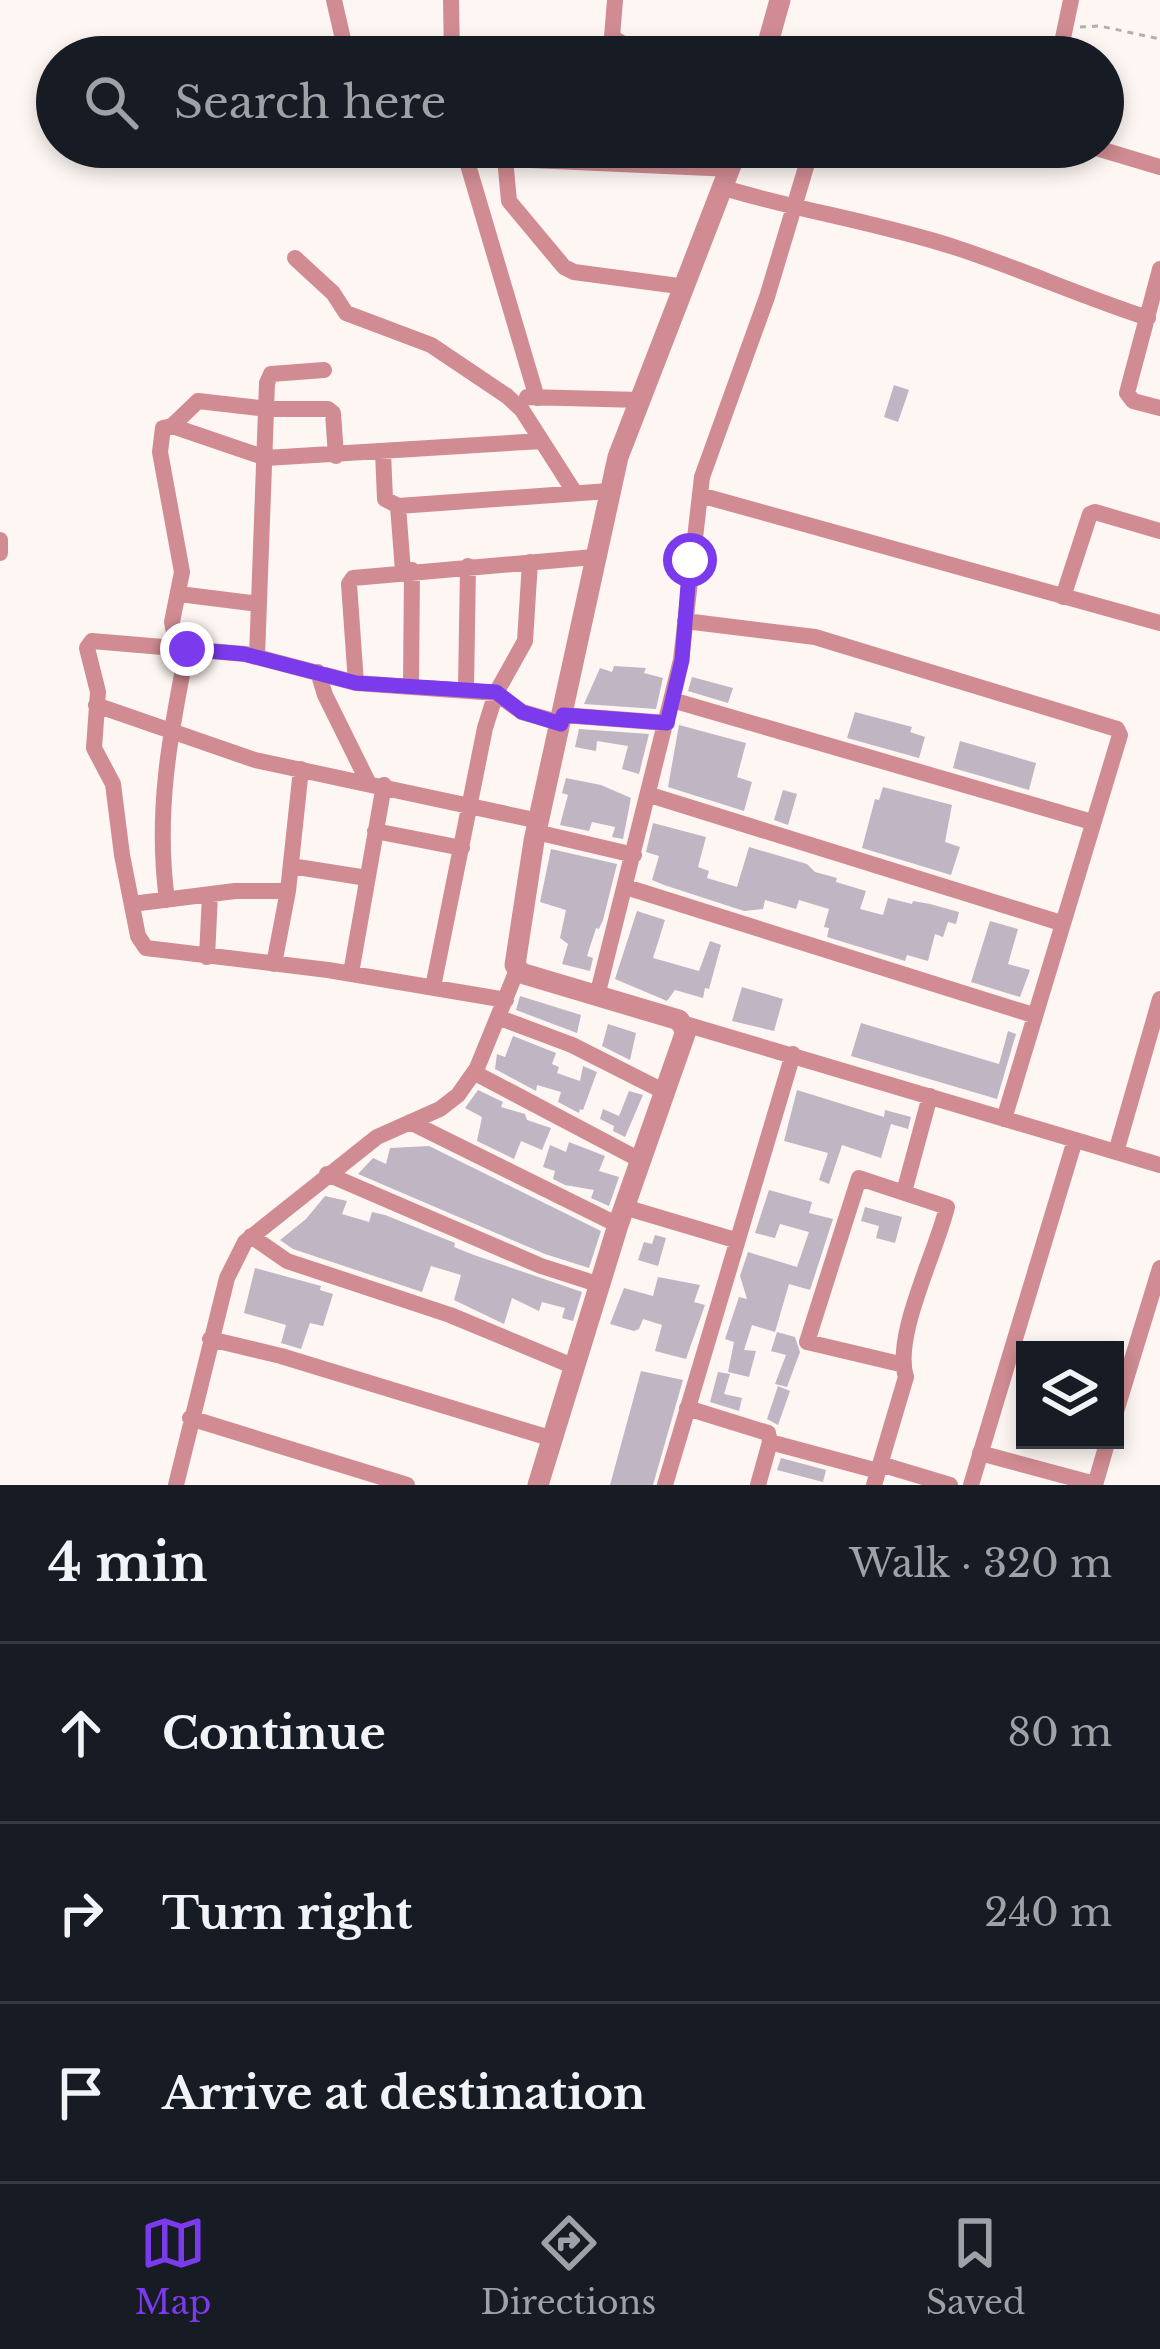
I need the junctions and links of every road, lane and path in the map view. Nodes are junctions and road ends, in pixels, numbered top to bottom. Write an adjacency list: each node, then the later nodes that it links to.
1 (334, 0): 7 (street)
2 (451, 0): 8 (street)
3 (615, 0): 9 (street)
4 (780, 0): 10 (street)
5 (1071, 0): 6 (street)
6 (1066, 27): 11 (street); 12 (path)
7 (342, 36)
8 (451, 36)
9 (612, 36)
10 (774, 36)
11 (1064, 36)
12 (1160, 39)
13 (1124, 156): 14 (street)
14 (1160, 167)
15 (469, 168): 28 (street)
16 (506, 168): 24 (street)
17 (669, 168): 20 (street)
18 (731, 168): 20 (street)
19 (806, 168): 21 (street)
20 (728, 179): 21 (street); 24 (street)
21 (793, 209): 25 (street); 39 (street)
22 (295, 258): 27 (street)
23 (1160, 269): 25 (street)
24 (686, 287): 29 (street)
25 (1153, 312): 30 (street)
26 (323, 370): 31 (street)
27 (508, 396): 28 (street); 33 (street)
28 (537, 398): 29 (street)
29 (640, 400): 37 (street)
30 (1160, 408)
31 (268, 409): 32 (street); 35 (street); 36 (street)
32 (172, 426): 36 (street); 48 (street)
33 (542, 440): 34 (street); 38 (street)
34 (383, 452): 35 (street); 40 (street)
35 (336, 456): 36 (street)
36 (266, 458): 50 (street)
37 (609, 491): 38 (street); 44 (street)
38 (575, 494): 40 (street)
39 (700, 495): 49 (street); 51 (street)
40 (398, 506): 47 (street)
41 (1160, 531): 49 (street)
42 (0, 540): 43 (street)
43 (0, 553)
44 (593, 557): 45 (street); 62 (street)
45 (530, 562): 46 (street); 59 (street)
46 (468, 566): 47 (street); 58 (street)
47 (407, 571): 56 (street); 57 (street)
48 (179, 594): 50 (street); 53 (street)
49 (1064, 596): 52 (street)
50 (260, 604): 54 (street)
51 (685, 621): 60 (street); 69 (street)
52 (1160, 623)
53 (182, 649): 54 (street); 61 (street); 64 (street)
54 (257, 657): 55 (street)
55 (318, 673): 56 (street); 66 (street)
56 (356, 683): 57 (street)
57 (411, 685): 58 (street)
58 (466, 688): 59 (street)
59 (496, 692): 62 (street); 68 (street)
60 (672, 700): 63 (street); 69 (street)
61 (96, 705): 64 (street); 80 (street)
62 (562, 719): 63 (street); 70 (street)
63 (667, 723): 67 (street)
64 (171, 732): 65 (street); 79 (street)
65 (301, 769): 66 (street); 74 (street)
66 (376, 784): 68 (street); 71 (street)
67 (650, 795): 73 (street); 81 (street)
68 (470, 808): 70 (street); 72 (street)
69 (1092, 822): 81 (street)
70 (538, 826): 73 (street); 84 (street)
71 (375, 831): 72 (street); 75 (street)
72 (462, 848): 86 (street)
73 (634, 855): 76 (street)
74 (291, 866): 75 (street); 77 (street)
75 (367, 878): 85 (street)
76 (626, 887): 87 (street); 90 (street)
77 (288, 892): 78 (street); 83 (street)
78 (210, 895): 79 (street); 82 (street)
79 (167, 900): 80 (street)
80 (132, 904): 82 (street)
81 (1061, 922): 90 (street)
82 (207, 957): 83 (street)
83 (274, 964): 85 (street)
84 (517, 970): 87 (street); 89 (street)
85 (351, 974): 86 (street)
86 (434, 987): 89 (street)
87 (597, 995): 91 (street)
88 (1160, 999): 93 (street)
89 (503, 1009): 94 (street); 95 (street)
90 (1033, 1016): 97 (street)
91 (685, 1024): 92 (street); 95 (street)
92 (793, 1054): 96 (street); 107 (street)
93 (1152, 1058): 100 (street)
94 (475, 1072): 98 (street); 101 (street)
95 (664, 1092): 101 (street)
96 (930, 1096): 97 (street); 104 (street)
97 (1004, 1119): 99 (street)
98 (410, 1123): 103 (street); 105 (street)
99 (1075, 1140): 100 (street); 119 (street)
100 (1117, 1152): 102 (street)
101 (640, 1160): 105 (street)
102 (1160, 1165)
103 (327, 1174): 106 (street); 109 (street)
104 (904, 1192): 111 (street); 111 (street)
105 (621, 1216): 107 (street); 109 (street)
106 (251, 1236): 110 (street); 112 (street)
107 (735, 1240): 114 (street)
108 (1160, 1268): 113 (street)
109 (600, 1285): 112 (street)
110 (210, 1339): 115 (street); 116 (street)
111 (900, 1364): 120 (street)
112 (575, 1367): 116 (street)
113 (1124, 1386)
114 (687, 1408): 117 (street); 124 (street)
115 (190, 1418): 121 (street); 122 (street)
116 (553, 1439): 123 (street)
117 (770, 1442): 120 (street); 125 (street)
118 (1105, 1449): 128 (street)
119 (980, 1453): 127 (street); 128 (street)
120 (878, 1473): 126 (street)
121 (176, 1485)
122 (407, 1485)
123 (538, 1485)
124 (665, 1485)
125 (758, 1485)
126 (950, 1485)
127 (971, 1485)
128 (1095, 1485)

